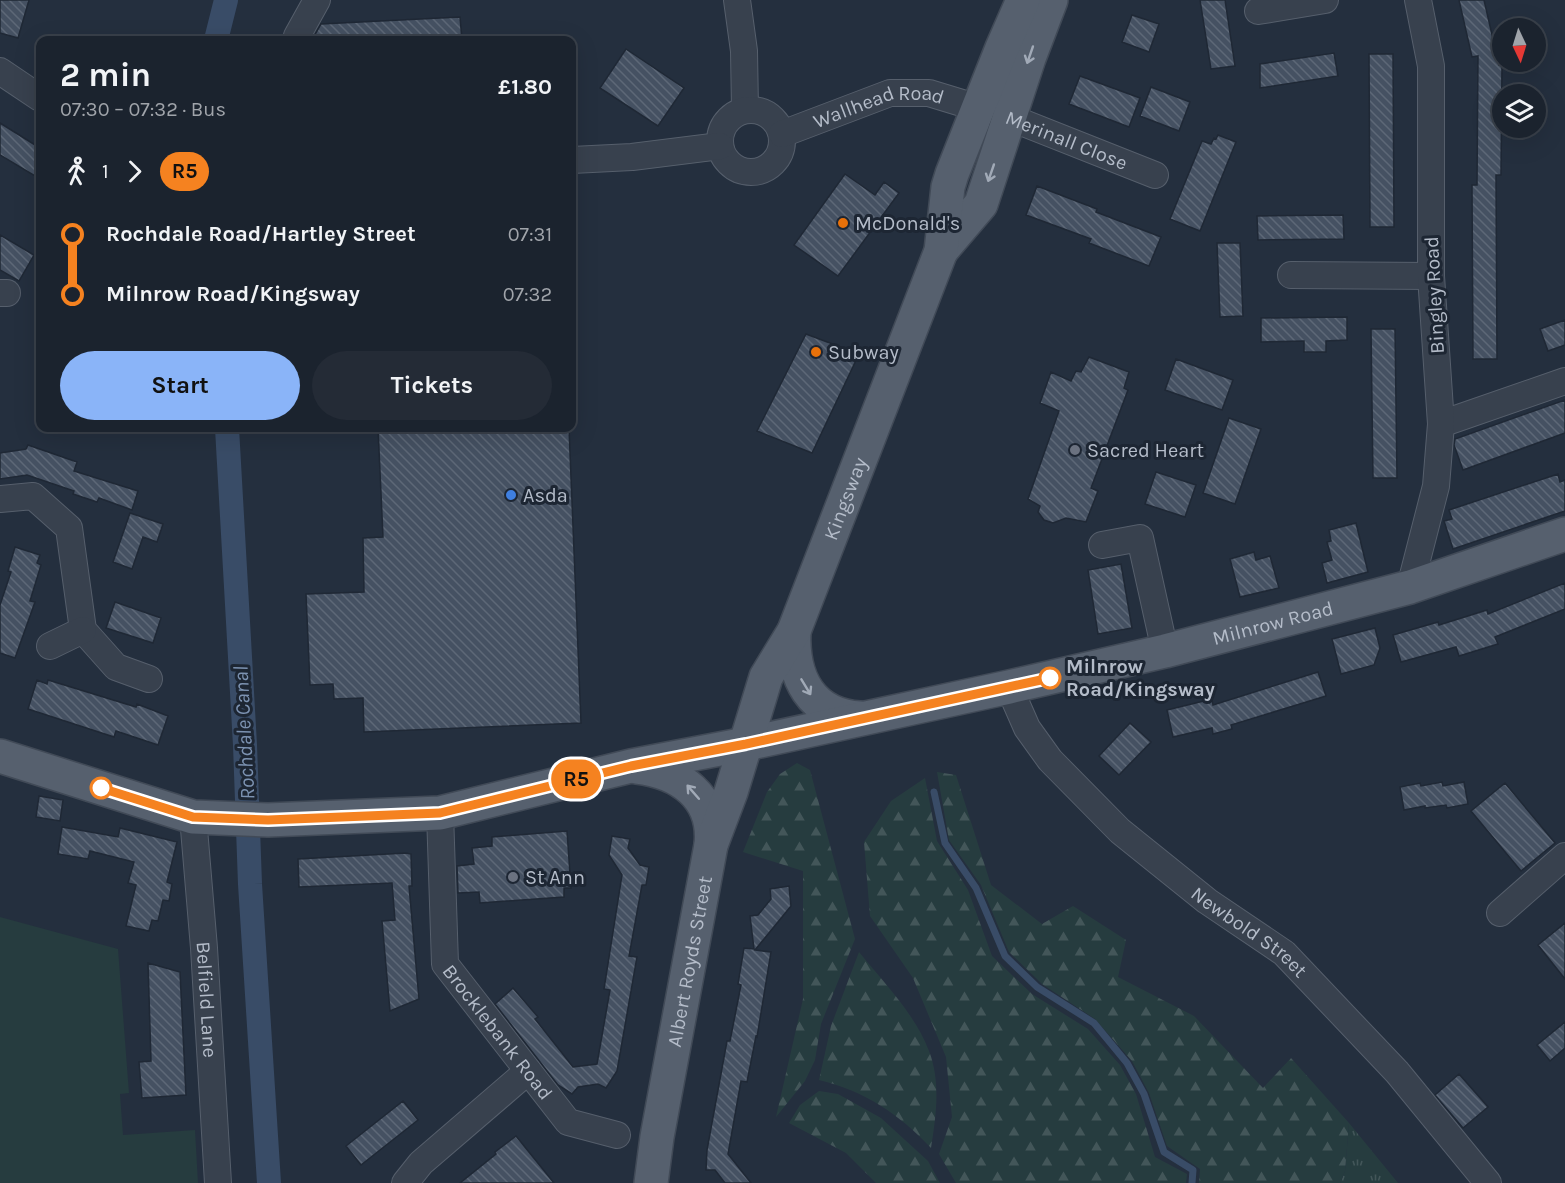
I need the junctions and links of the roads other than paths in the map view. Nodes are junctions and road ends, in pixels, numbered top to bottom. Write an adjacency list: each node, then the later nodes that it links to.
1 (317, 0): 8 (street)
2 (737, 0): 12 (street)
3 (1023, 0): 11 (main road, Kingsway)
4 (1051, 0): 13 (main road, Kingsway, one-way to 13)
5 (1325, 0): 7 (street)
6 (1418, 0): 20 (street, Bingley Road)
7 (1258, 11)
8 (297, 36)
9 (0, 71): 10 (street)
10 (36, 95)
11 (978, 107): 13 (street, Merinall Close); 14 (street, Wallhead Road); 18 (main road, Kingsway)
12 (745, 110): 14 (street); 15 (street)
13 (1011, 118): 17 (street, Merinall Close); 18 (main road, Kingsway, one-way to 18)
14 (782, 134): 15 (street)
15 (720, 146): 16 (street)
16 (576, 160)
17 (1155, 175)
18 (941, 251): 28 (main road, Kingsway)
19 (1291, 275): 20 (street)
20 (1431, 276): 22 (street, Bingley Road)
21 (1565, 381): 22 (street)
22 (1441, 424): 26 (street, Bingley Road)
23 (0, 499): 27 (street)
24 (1565, 534): 26 (main road, Milnrow Road)
25 (1102, 545): 30 (street)
26 (1410, 587): 30 (main road, Milnrow Road)
27 (84, 630): 29 (street); 31 (street)
28 (794, 631): 33 (main road, one-way to 33); 34 (main road, Kingsway)
29 (50, 646)
30 (1165, 651): 32 (main road, Milnrow Road)
31 (149, 679)
32 (1009, 687): 33 (main road, Milnrow Road); 47 (street, Newbold Street)
33 (866, 718): 34 (main road, Milnrow Road)
34 (746, 744): 36 (main road, Milnrow Road); 39 (main road, Albert Royds Street)
35 (0, 756): 38 (main road, Milnrow Road)
36 (631, 766): 37 (main road, Milnrow Road); 39 (main road, one-way to 36)
37 (440, 813): 38 (main road, Milnrow Road); 42 (street, Brocklebank Road)
38 (201, 818): 44 (street, Belfield Lane)
39 (711, 845): 46 (main road, Albert Royds Street)
40 (1565, 856): 41 (street)
41 (1500, 913)
42 (528, 1071): 43 (street, Brocklebank Road); 45 (street)
43 (616, 1135)
44 (218, 1183)
45 (405, 1183)
46 (651, 1183)
47 (1488, 1183)

